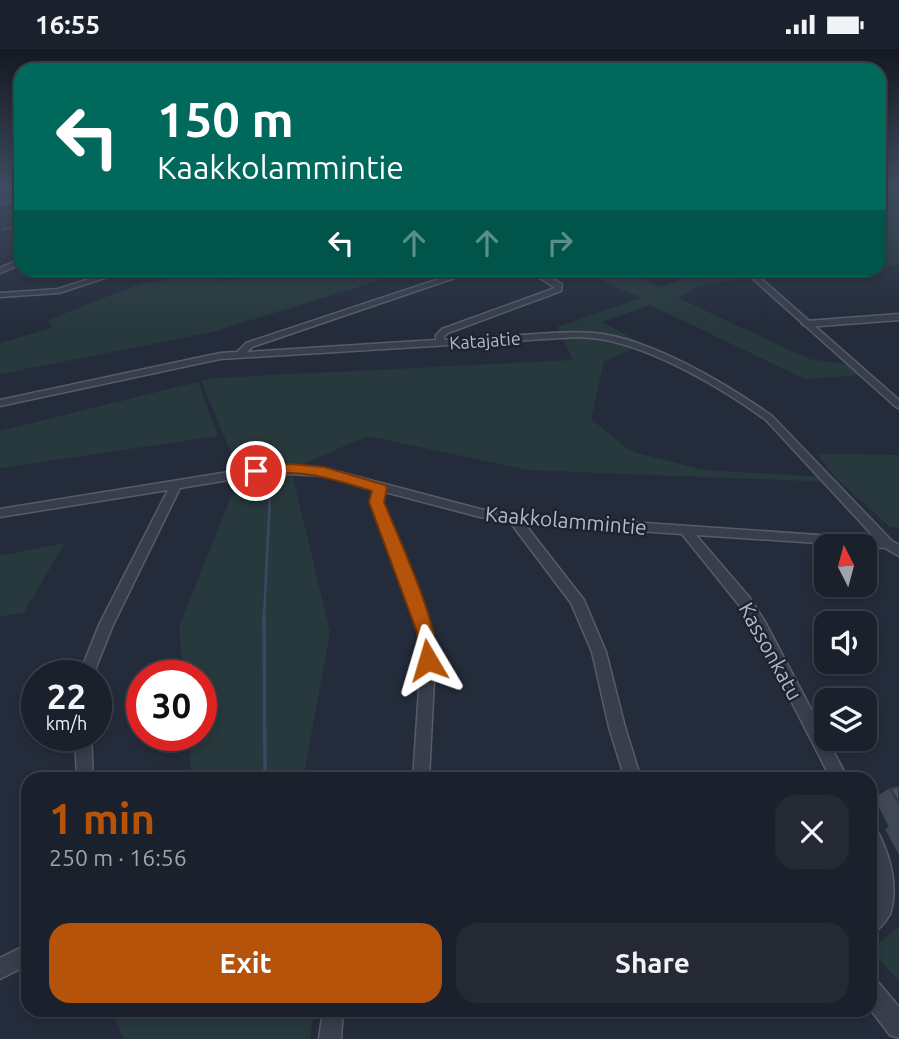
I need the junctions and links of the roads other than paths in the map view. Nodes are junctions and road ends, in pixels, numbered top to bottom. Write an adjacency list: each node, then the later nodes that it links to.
1 (104, 277): 5 (street)
2 (454, 277): 9 (street)
3 (543, 277): 8 (street)
4 (754, 277): 7 (street)
5 (1, 296)
6 (899, 317): 7 (street)
7 (807, 324): 11 (street)
8 (441, 343): 9 (street, Katajatie); 17 (street, Katajatie)
9 (240, 354): 10 (street, Katajatie)
10 (0, 403)
11 (899, 405)
12 (175, 486): 13 (street, Kaakkolammintie); 14 (street, Kaakkolammintie); 18 (street)
13 (380, 488): 15 (street, Kaakkolammintie); 21 (street)
14 (0, 513)
15 (514, 518): 16 (street, Kaakkolammintie); 22 (street)
16 (687, 532): 17 (street, Kaakkolammintie); 23 (street, Kassonkatu)
17 (893, 547)
18 (92, 660)
19 (84, 751): 20 (street)
20 (85, 772)
21 (421, 772)
22 (631, 772)
23 (836, 772)
24 (877, 850): 25 (street)
25 (877, 920)
26 (21, 958): 27 (street)
27 (0, 969)
28 (877, 999): 30 (street)
29 (332, 1017): 31 (street)
30 (899, 1026)
31 (330, 1039)

